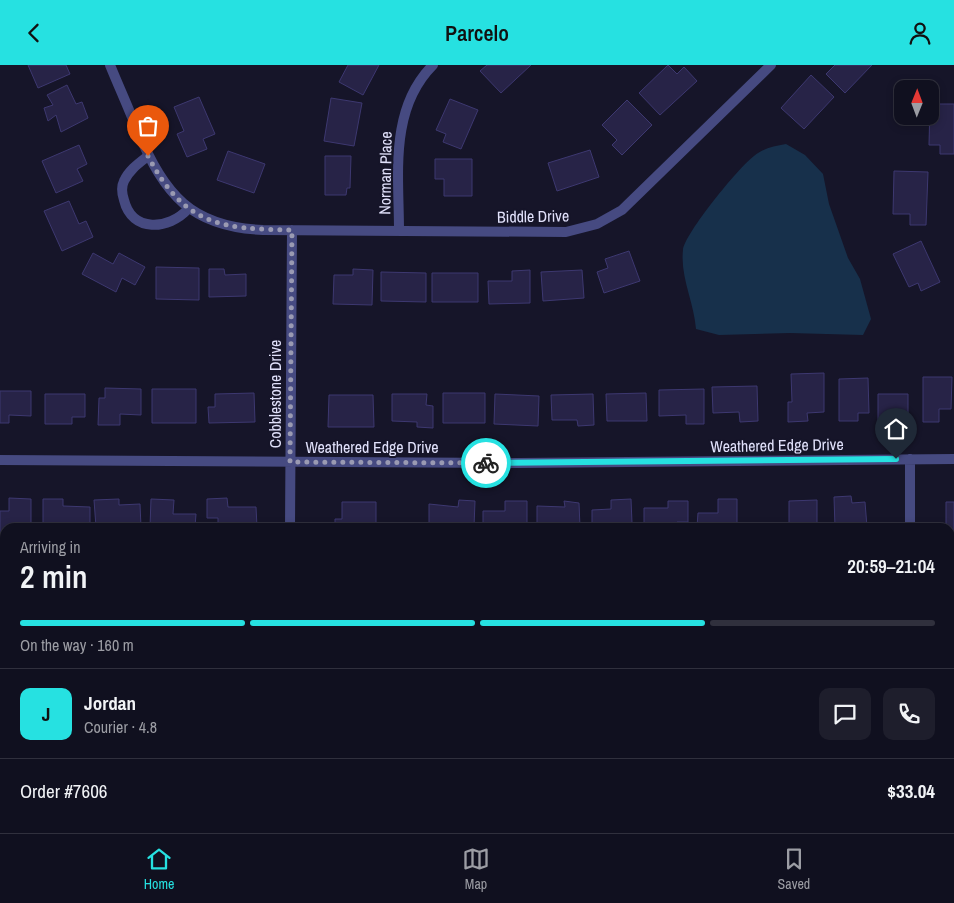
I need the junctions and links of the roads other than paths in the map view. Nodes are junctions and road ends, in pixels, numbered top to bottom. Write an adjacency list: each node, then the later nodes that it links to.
1 (110, 65): 4 (street, Biddle Drive)
2 (433, 65): 7 (street, Norman Place)
3 (771, 65): 7 (street, Biddle Drive)
4 (148, 156): 5 (street, Biddle Drive); 5 (street)
5 (188, 209): 6 (street, Biddle Drive)
6 (292, 230): 7 (street, Biddle Drive); 11 (street, Cobblestone Drive)
7 (399, 231)
8 (910, 459): 9 (street, Weathered Edge Drive); 11 (street, Weathered Edge Drive); 13 (street)
9 (954, 459)
10 (0, 460): 11 (street, Weathered Edge Drive)
11 (290, 462): 12 (street, Cobblestone Drive)
12 (290, 523)
13 (910, 523)

